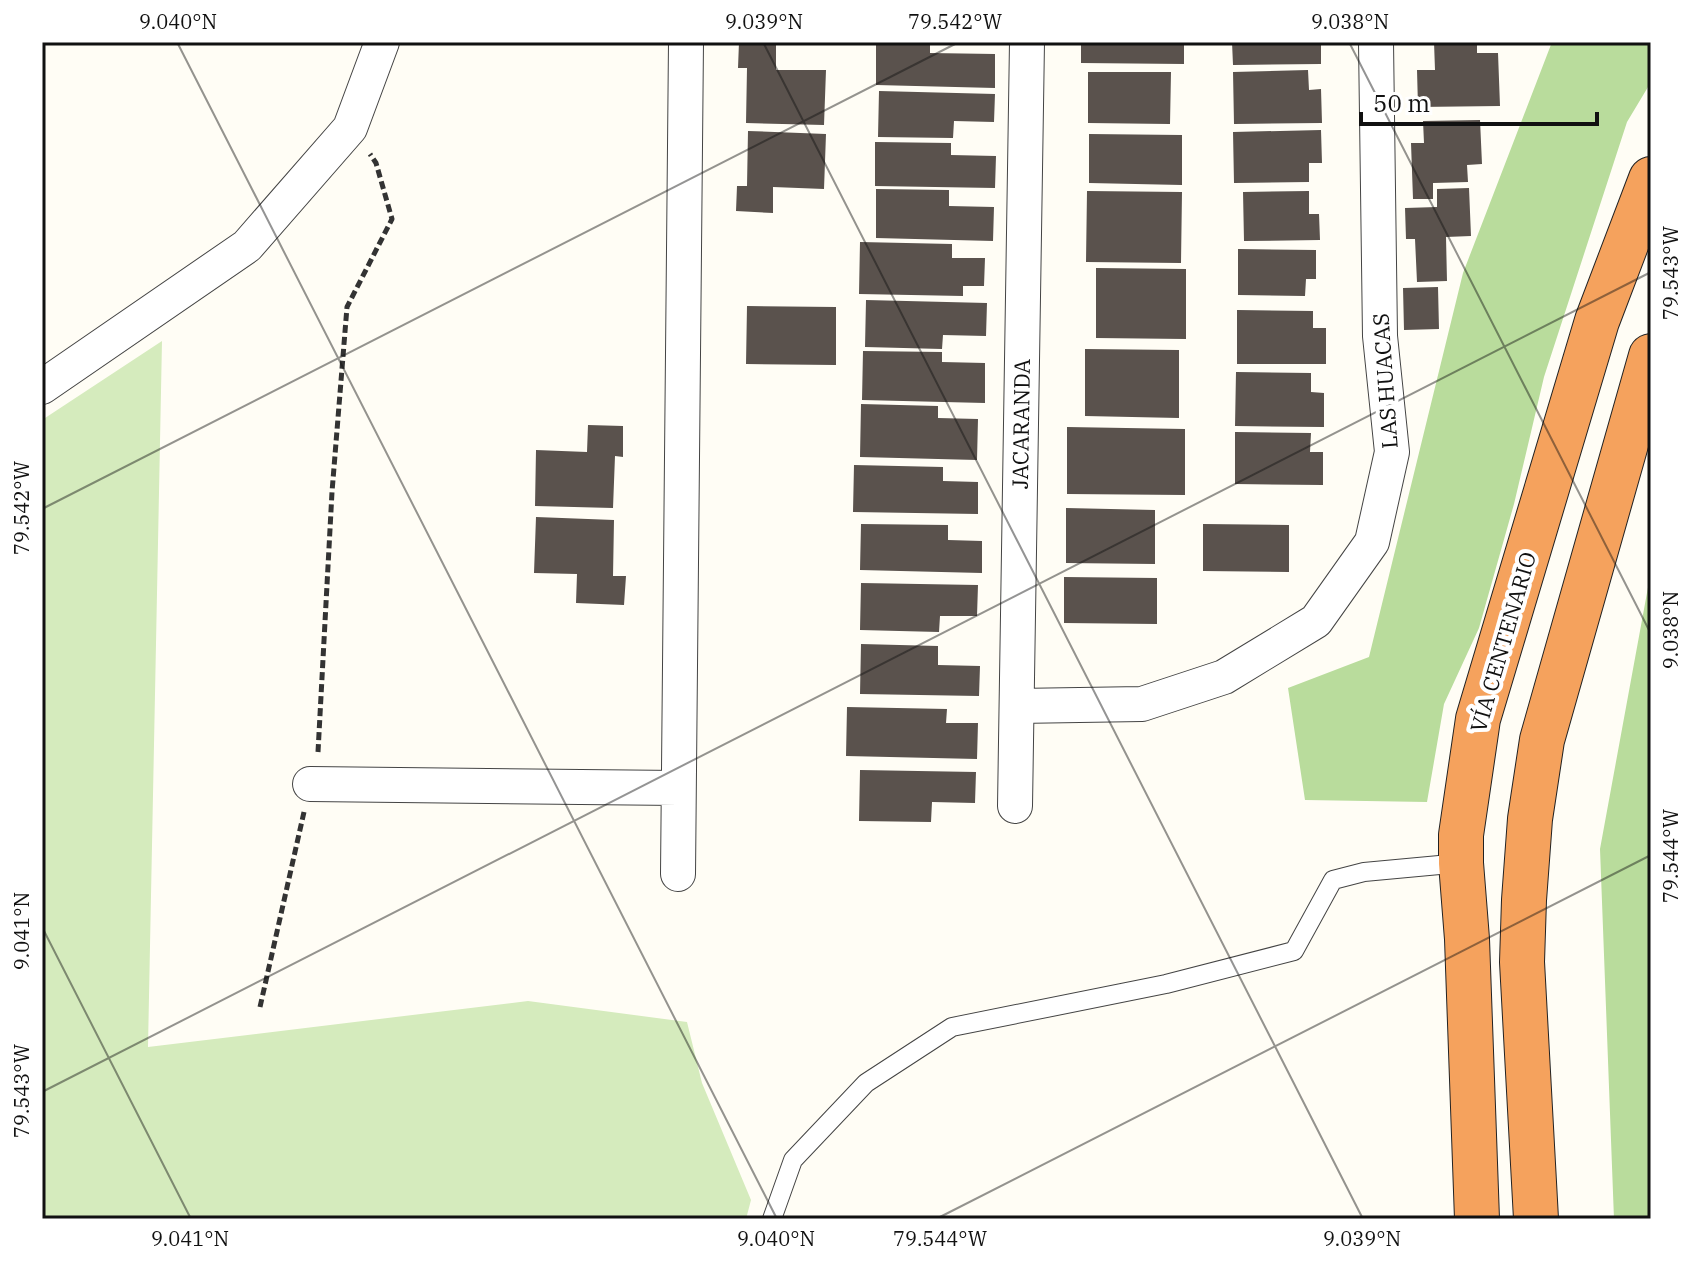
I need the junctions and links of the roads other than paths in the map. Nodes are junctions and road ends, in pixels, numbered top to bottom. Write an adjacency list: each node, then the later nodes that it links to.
1 (382, 42): 7 (street)
2 (686, 42): 10 (street)
3 (1027, 42): 8 (street, JACARANDA)
4 (1376, 42): 8 (street, LAS HUACAS)
5 (1651, 179): 12 (highway, VÍA CENTENARIO)
6 (1651, 356): 16 (highway)
7 (42, 387)
8 (1017, 706): 11 (street, JACARANDA)
9 (310, 784): 10 (street)
10 (678, 788): 13 (street)
11 (1015, 806)
12 (1461, 863): 14 (lane); 15 (highway, VÍA CENTENARIO)
13 (678, 874)
14 (772, 1219)
15 (1477, 1219)
16 (1536, 1219)

